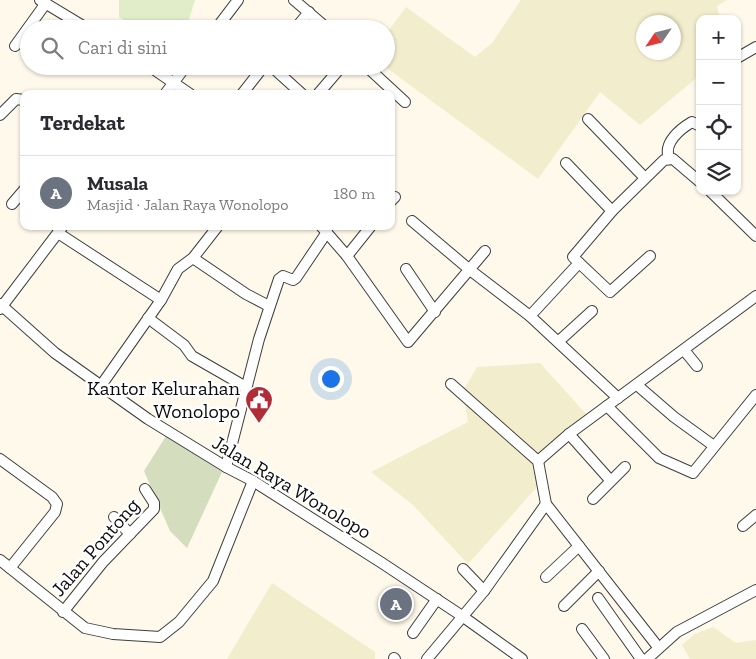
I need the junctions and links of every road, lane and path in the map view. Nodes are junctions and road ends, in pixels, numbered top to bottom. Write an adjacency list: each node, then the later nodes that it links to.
1 (238, 0): 7 (street)
2 (294, 0): 4 (street)
3 (43, 1): 5 (street); 6 (street)
4 (309, 12): 8 (street); 9 (street)
5 (31, 20)
6 (74, 20)
7 (225, 20)
8 (302, 20)
9 (318, 20)
10 (20, 38): 11 (street)
11 (15, 46)
12 (756, 47): 13 (street)
13 (741, 56)
14 (164, 75): 20 (street)
15 (180, 75): 20 (street)
16 (257, 75): 23 (street)
17 (280, 75): 24 (street)
18 (334, 75): 25 (street)
19 (376, 75): 26 (street)
20 (175, 82): 21 (street); 22 (street)
21 (168, 90)
22 (185, 90)
23 (245, 90)
24 (297, 90)
25 (321, 90)
26 (392, 90)
27 (395, 93): 29 (street)
28 (20, 100): 30 (street)
29 (405, 102)
30 (0, 115)
31 (588, 119): 35 (street)
32 (696, 124): 33 (street)
33 (669, 158): 35 (street); 36 (street)
34 (566, 163): 40 (street)
35 (644, 178): 40 (street)
36 (696, 179)
37 (20, 195): 39 (street)
38 (714, 195): 47 (street)
39 (12, 204)
40 (612, 211): 52 (street)
41 (412, 221): 54 (street)
42 (61, 230): 56 (street); 57 (street)
43 (215, 230): 51 (street)
44 (323, 230): 58 (street)
45 (326, 230): 49 (street)
46 (368, 230): 49 (street)
47 (756, 236)
48 (485, 251): 54 (street)
49 (346, 256): 60 (street)
50 (650, 256): 52 (street)
51 (194, 258): 56 (street); 58 (street)
52 (579, 263): 61 (street)
53 (406, 269): 60 (street)
54 (470, 270): 60 (street); 61 (street)
55 (756, 296): 64 (street)
56 (160, 300): 62 (street)
57 (1, 306): 68 (street, Jalan Raya Wonolopo)
58 (269, 306): 69 (street)
59 (592, 311): 63 (street)
60 (435, 312)
61 (530, 316): 63 (street)
62 (148, 318): 68 (street); 69 (street)
63 (559, 341): 71 (street)
64 (684, 350): 65 (street); 67 (street)
65 (697, 366)
66 (451, 384): 76 (street)
67 (637, 385): 71 (street); 74 (street)
68 (100, 387): 77 (street, Jalan Raya Wonolopo)
69 (246, 387): 77 (street)
70 (756, 395): 74 (street)
71 (618, 398): 72 (street)
72 (607, 406): 73 (street); 74 (street)
73 (569, 434): 76 (street); 79 (street)
74 (714, 446)
75 (0, 459): 90 (street)
76 (538, 461): 83 (street)
77 (226, 467): 80 (street, Jalan Raya Wonolopo)
78 (625, 467): 79 (street)
79 (610, 480): 82 (street)
80 (253, 481): 97 (street, Jalan Raya Wonolopo); 99 (street)
81 (144, 489): 87 (street, Jalan Pontong)
82 (593, 499)
83 (546, 504): 88 (street); 95 (street)
84 (756, 515): 86 (street)
85 (114, 517): 87 (street)
86 (743, 526)
87 (130, 534): 99 (street, Jalan Pontong)
88 (579, 546): 92 (street); 93 (street)
89 (0, 560): 90 (street, Jalan Pontong)
90 (10, 568): 99 (street, Jalan Pontong)
91 (463, 568): 95 (street)
92 (599, 571): 98 (street); 103 (street)
93 (546, 577)
94 (756, 590): 103 (street)
95 (484, 592): 100 (street)
96 (598, 598): 107 (street)
97 (437, 599): 100 (street, Jalan Raya Wonolopo); 102 (street)
98 (564, 606)
99 (63, 612)
100 (462, 616): 104 (street); 105 (street, Jalan Raya Wonolopo)
101 (582, 629): 106 (street)
102 (413, 632)
103 (658, 646): 108 (street)
104 (427, 659)
105 (522, 659)
106 (604, 659)
107 (641, 659)
108 (647, 659)

